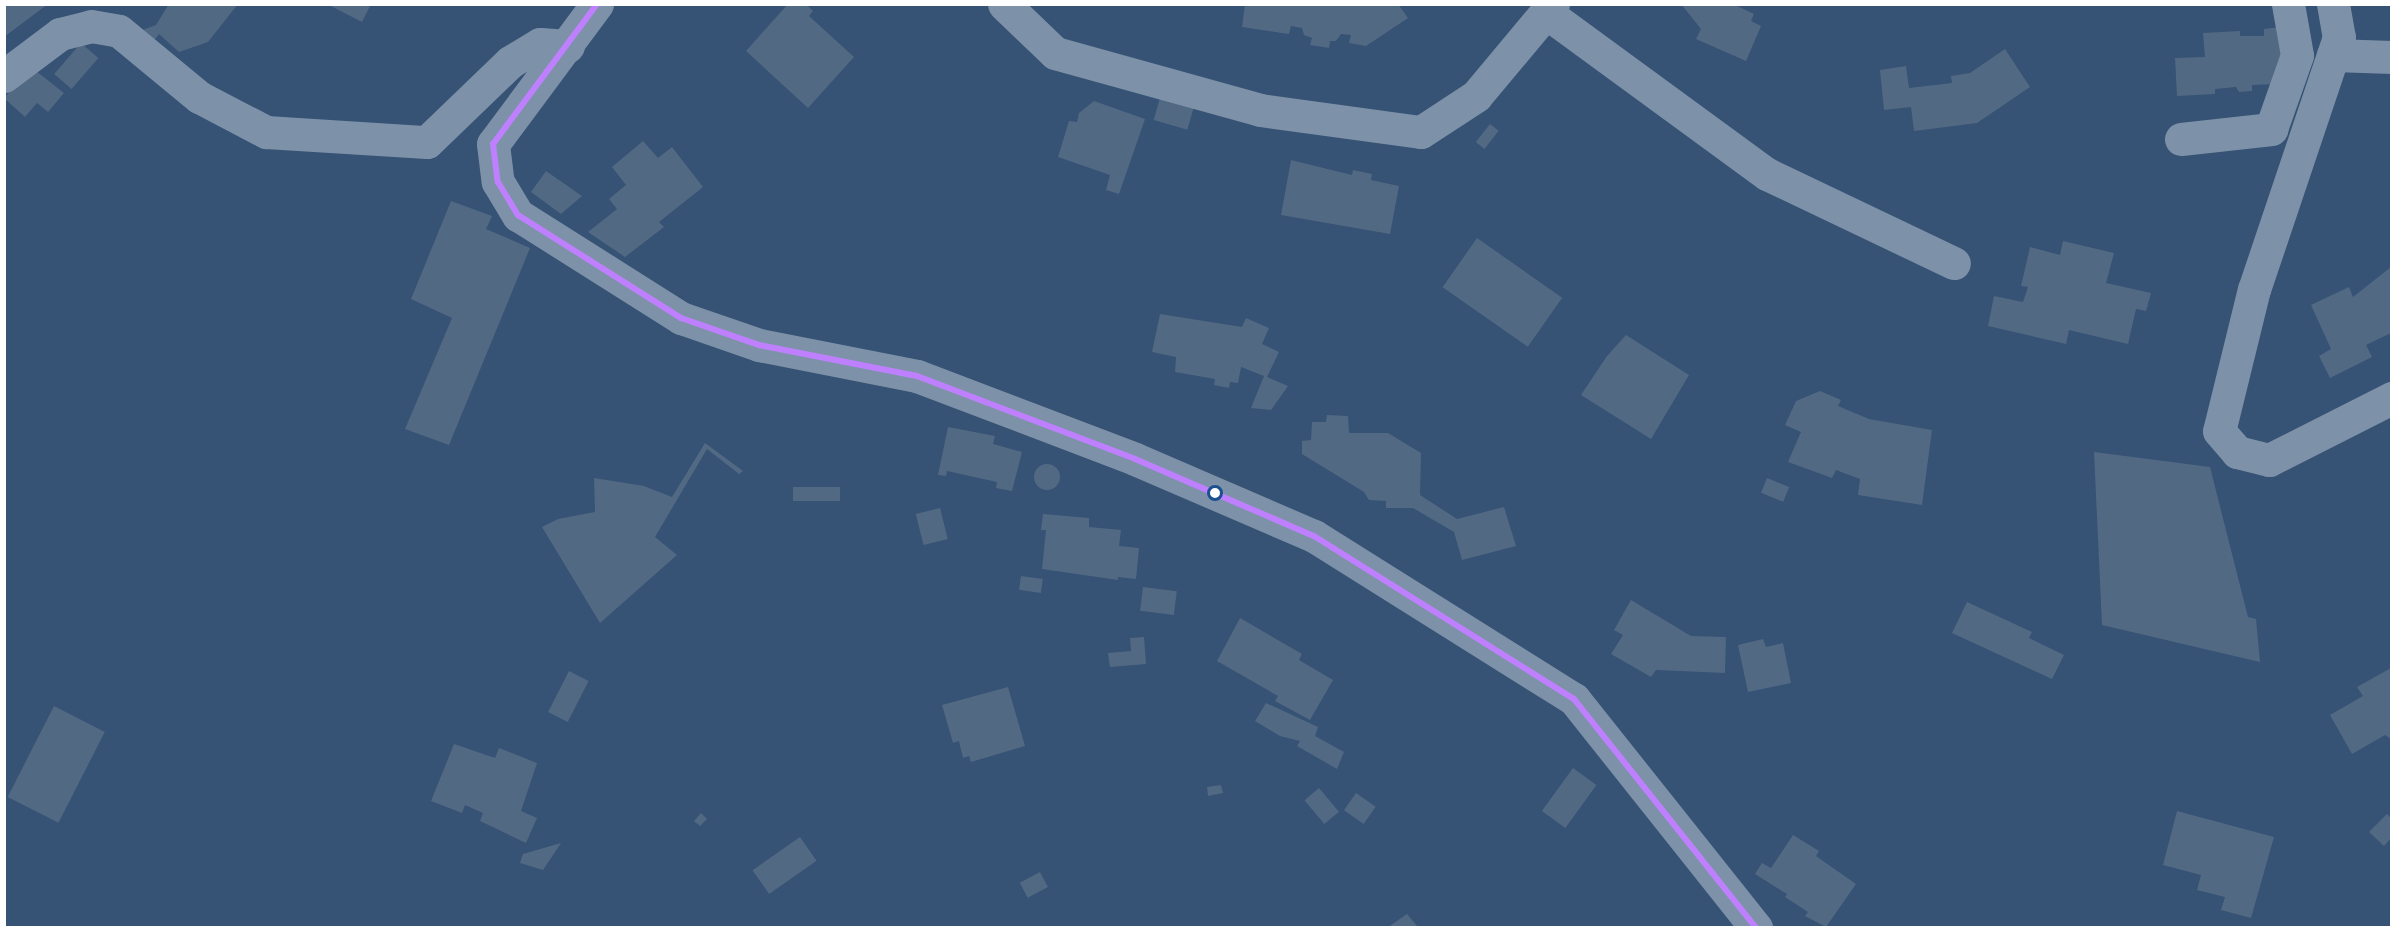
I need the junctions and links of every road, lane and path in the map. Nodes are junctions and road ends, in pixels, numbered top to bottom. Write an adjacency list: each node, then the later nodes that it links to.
1 (597, 4): 6 (street)
2 (1004, 4): 5 (street)
3 (2289, 4): 10 (street)
4 (2333, 4): 7 (street)
5 (1550, 9): 11 (street)
6 (568, 46): 9 (street); 13 (street)
7 (2333, 55): 8 (street); 12 (street)
8 (2391, 57)
9 (4, 76)
10 (2181, 139)
11 (1954, 263)
12 (2391, 398)
13 (1756, 927)

